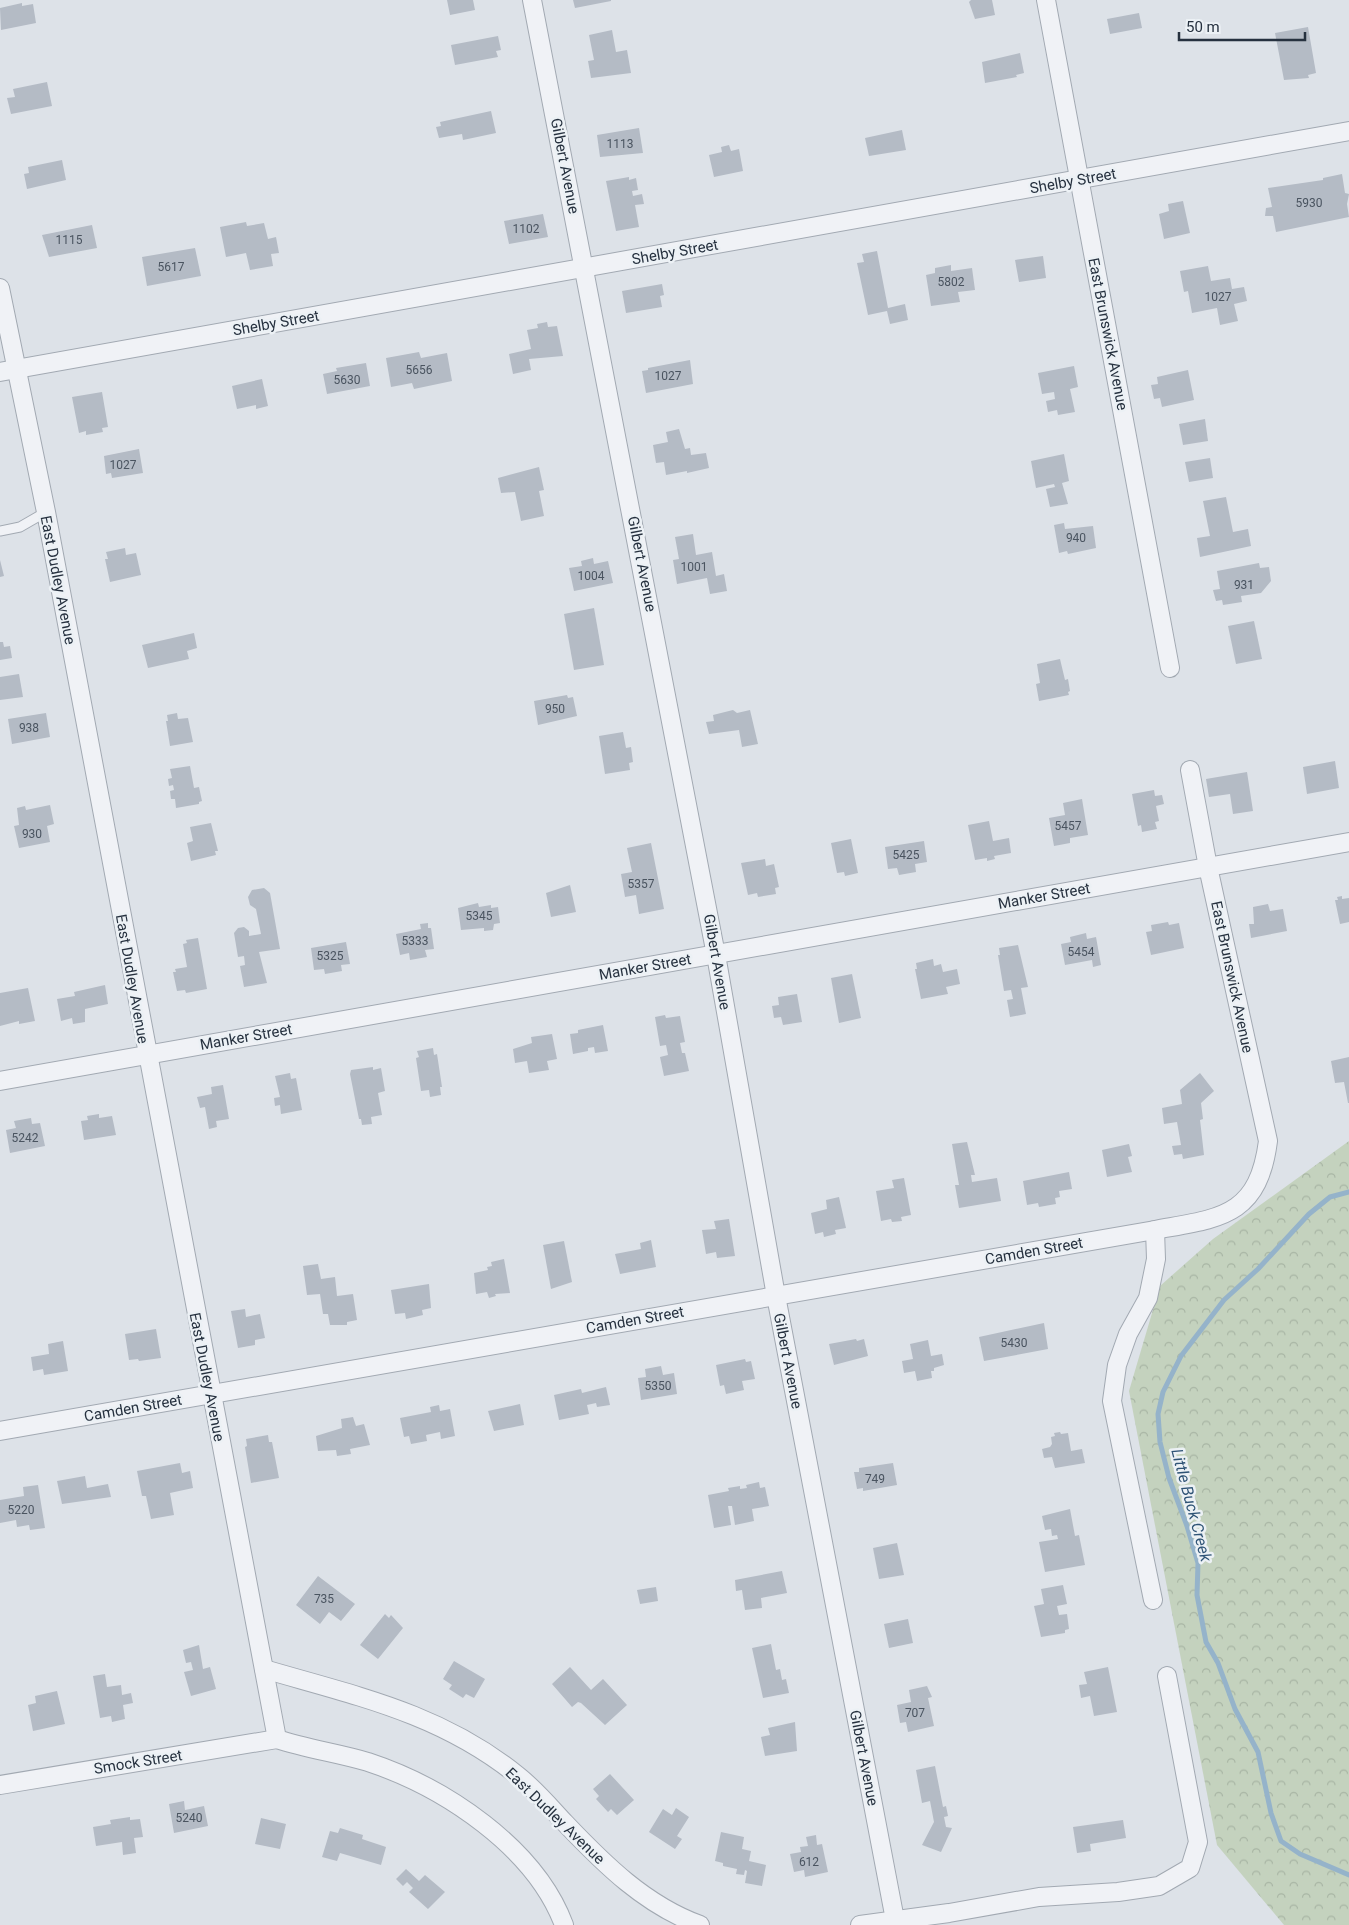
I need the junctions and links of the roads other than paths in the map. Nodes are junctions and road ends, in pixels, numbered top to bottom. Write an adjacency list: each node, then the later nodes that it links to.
1 (532, 0): 5 (street, Gilbert Avenue)
2 (1046, 0): 4 (street, East Brunswick Avenue)
3 (1349, 132): 4 (street, Shelby Street)
4 (1079, 180): 5 (street, Shelby Street); 10 (street, East Brunswick Avenue)
5 (586, 268): 7 (street, Shelby Street); 14 (street, Gilbert Avenue)
6 (0, 288): 7 (street, East Dudley Avenue)
7 (8, 370): 8 (street, East Dudley Avenue)
8 (46, 512): 9 (lane); 15 (street, East Dudley Avenue)
9 (0, 531)
10 (1170, 668)
11 (1190, 770): 13 (street, East Brunswick Avenue)
12 (1349, 842): 13 (street, Manker Street)
13 (1208, 867): 14 (street, Manker Street); 17 (street, East Brunswick Avenue)
14 (716, 955): 15 (street, Manker Street); 19 (street, Gilbert Avenue)
15 (146, 1055): 16 (street, Manker Street); 20 (street, East Dudley Avenue)
16 (0, 1080)
17 (1256, 1184): 18 (street, Camden Street)
18 (1154, 1230): 19 (street, Camden Street); 22 (street)
19 (776, 1296): 20 (street, Camden Street); 27 (street, Gilbert Avenue)
20 (211, 1395): 21 (street, Camden Street); 23 (street, East Dudley Avenue)
21 (0, 1431)
22 (1152, 1600)
23 (264, 1669): 25 (street, East Dudley Avenue); 29 (street, East Dudley Avenue)
24 (1167, 1676): 27 (street)
25 (277, 1739): 26 (street, Smock Street); 28 (street)
26 (0, 1785)
27 (896, 1922): 30 (street)
28 (564, 1925)
29 (700, 1925)
30 (860, 1925)

